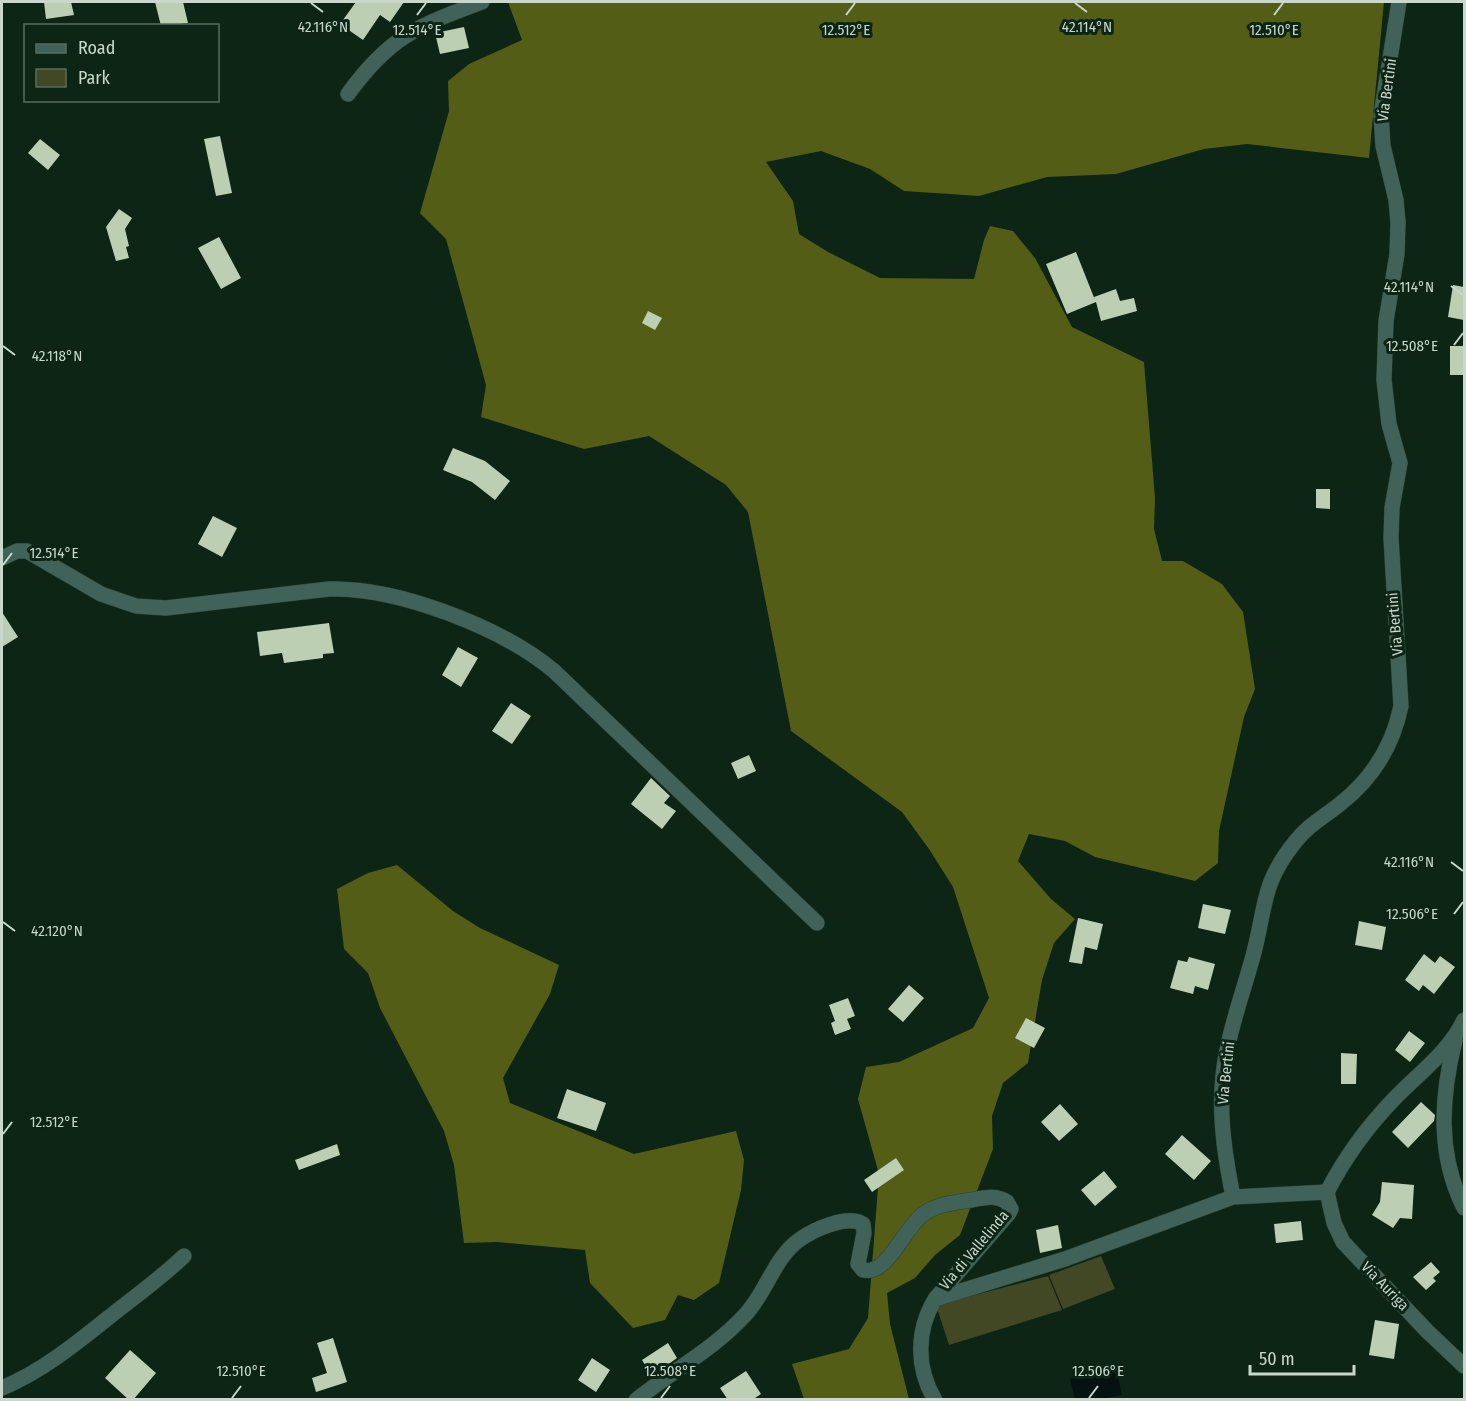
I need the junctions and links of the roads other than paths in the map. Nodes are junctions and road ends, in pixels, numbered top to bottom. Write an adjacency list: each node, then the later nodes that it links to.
1 (482, 2): 3 (street)
2 (1399, 2): 9 (street, Via Bertini)
3 (348, 94)
4 (2, 558): 5 (street)
5 (818, 923)
6 (1464, 1020): 7 (street)
7 (1455, 1040): 8 (street); 10 (street)
8 (1327, 1192): 9 (street, Via di Vallelinda); 13 (street, Via Auriga)
9 (1233, 1197): 12 (street, Via di Vallelinda)
10 (1464, 1208)
11 (184, 1256): 14 (street)
12 (934, 1299): 15 (street, Via di Vallelinda); 16 (street)
13 (1464, 1366)
14 (2, 1388)
15 (636, 1400)
16 (935, 1400)

